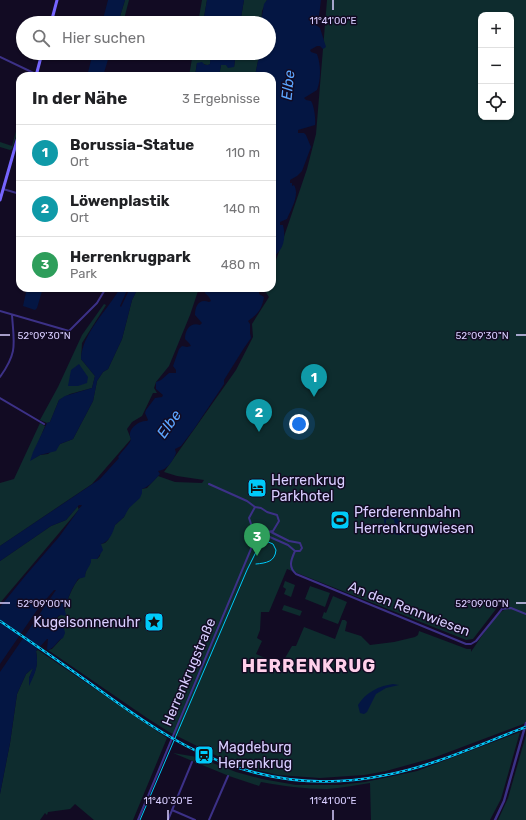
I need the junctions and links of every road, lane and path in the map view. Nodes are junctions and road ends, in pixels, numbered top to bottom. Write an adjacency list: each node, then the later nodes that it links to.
1 (57, 0): 2 (main road)
2 (53, 16)
3 (0, 57): 5 (street)
4 (40, 60): 6 (main road)
5 (30, 72)
6 (37, 72)
7 (16, 144): 8 (main road)
8 (3, 189): 9 (street); 10 (main road)
9 (16, 193)
10 (0, 200)
11 (104, 292): 13 (street)
12 (0, 312): 13 (street)
13 (12, 315): 14 (street)
14 (0, 377)
15 (0, 398): 16 (street)
16 (44, 424)
17 (209, 484): 18 (street)
18 (254, 507): 19 (street); 20 (street)
19 (271, 532): 20 (street); 21 (street)
20 (260, 533): 21 (street); 27 (street, Herrenkrugstraße)
21 (296, 551): 22 (street, An den Rennwiesen)
22 (526, 614)
23 (526, 723): 31 (street)
24 (192, 762): 26 (street)
25 (228, 776): 30 (street)
26 (172, 810): 28 (street); 29 (street)
27 (138, 820)
28 (168, 820)
29 (195, 820)
30 (209, 820)
31 (495, 820)

